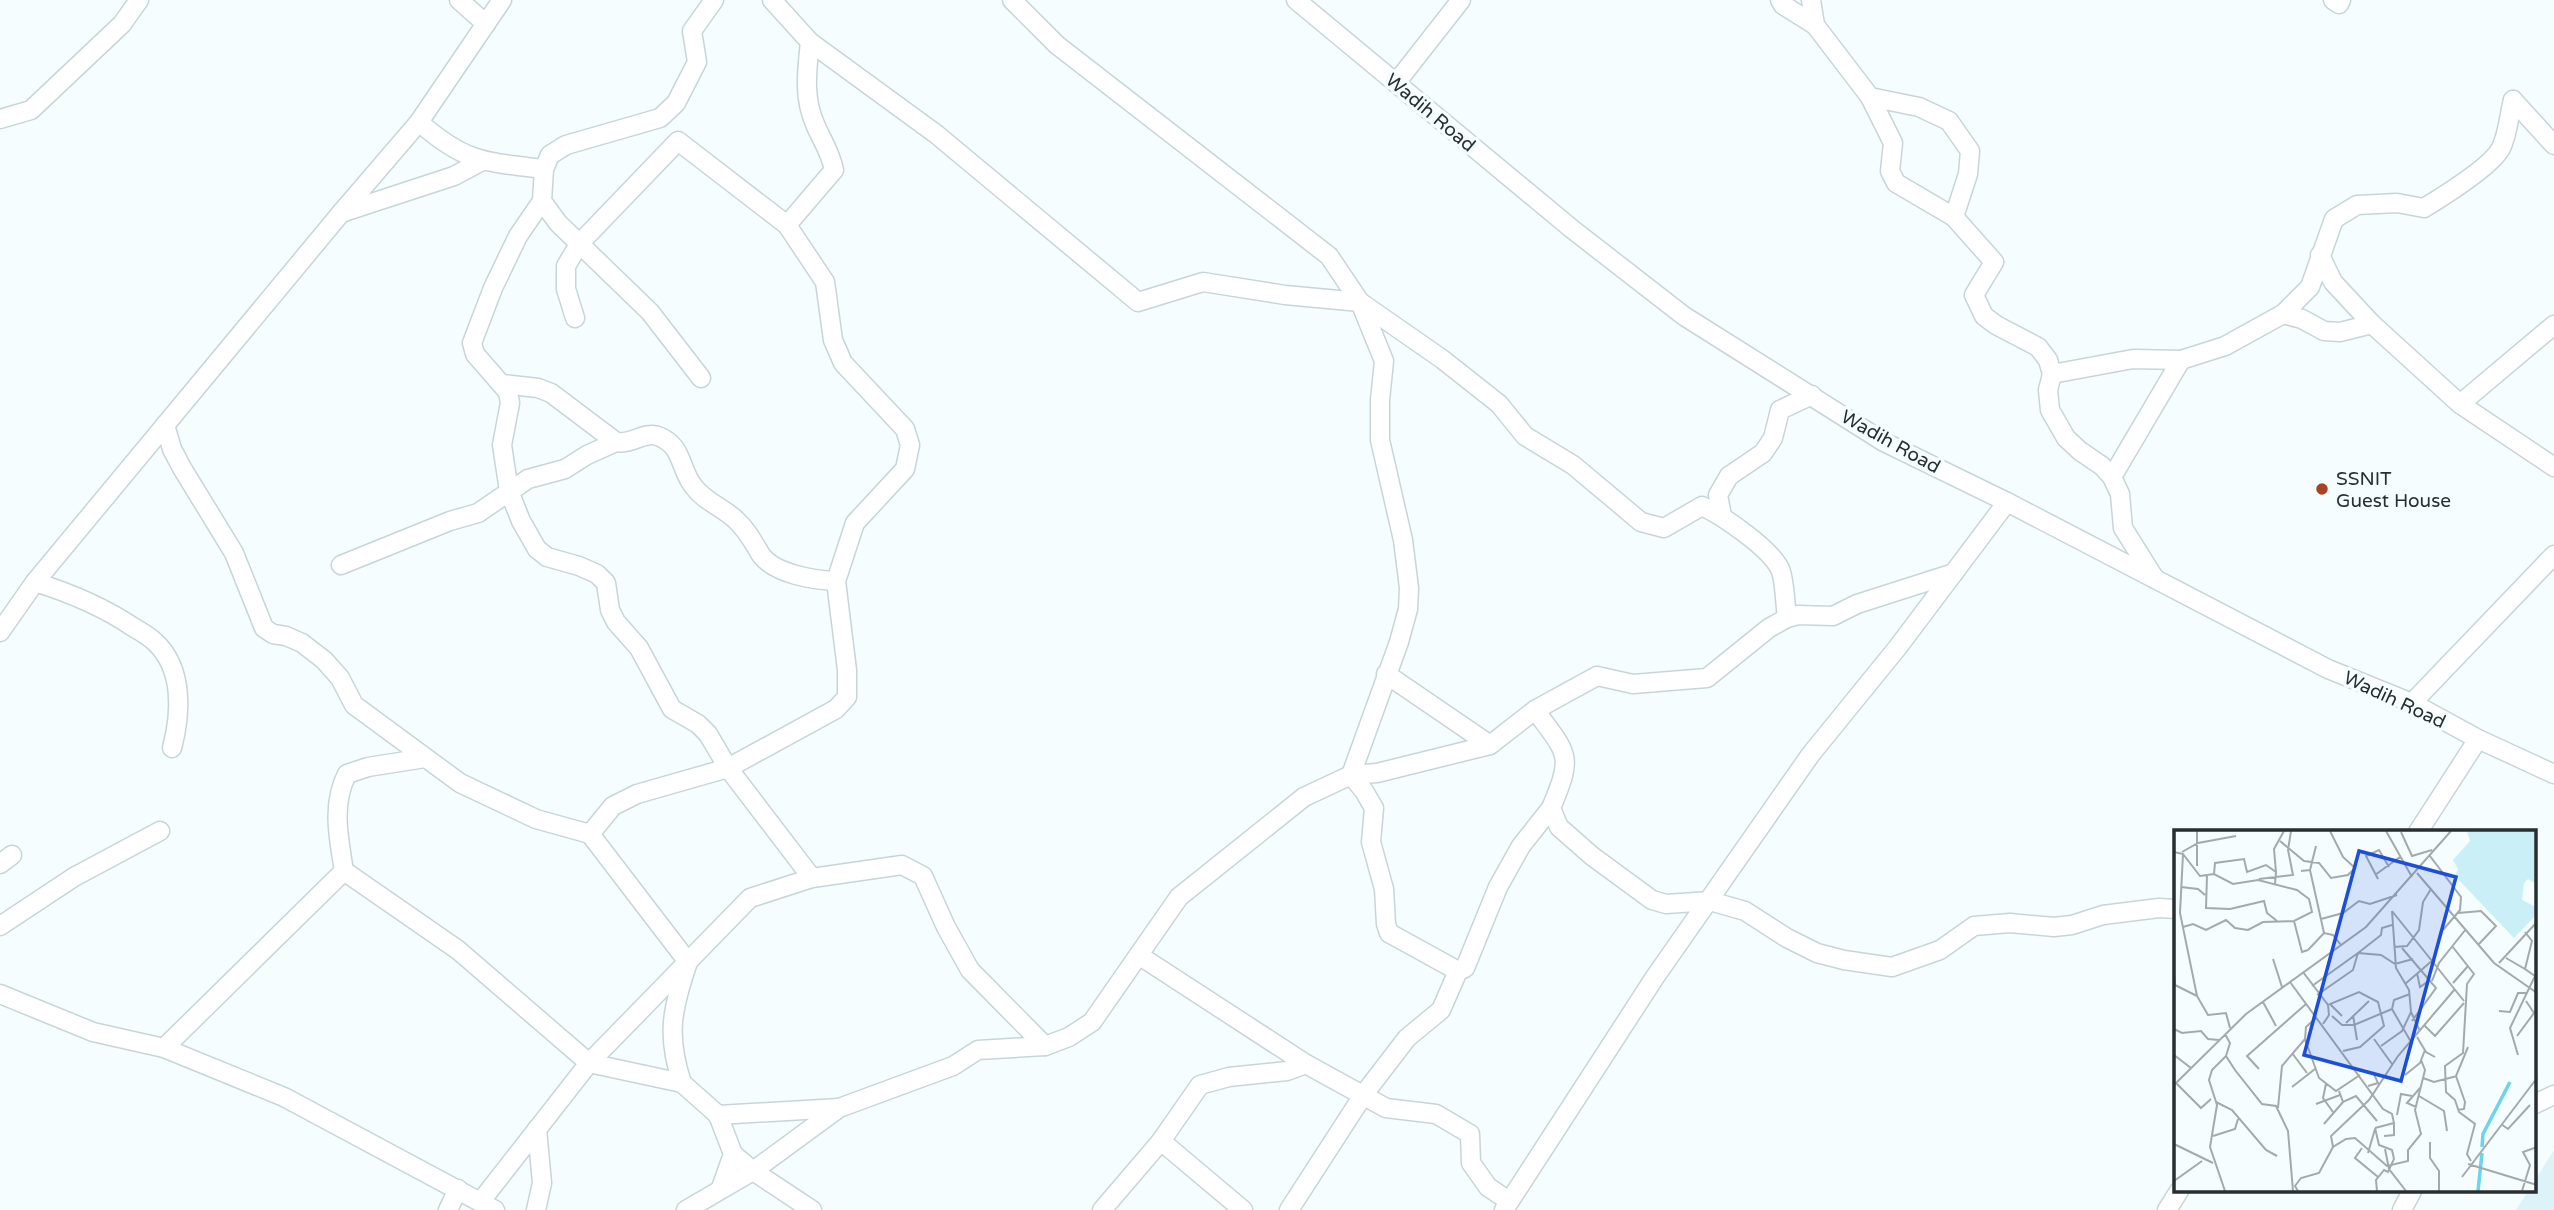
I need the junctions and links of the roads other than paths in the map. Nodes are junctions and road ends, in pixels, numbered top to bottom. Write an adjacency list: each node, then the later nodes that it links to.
1 (139, 0): 19 (street)
2 (459, 0): 13 (street)
3 (502, 0): 13 (street)
4 (713, 0): 18 (street)
5 (772, 0): 15 (street)
6 (1012, 0): 31 (street)
7 (1296, 0): 16 (street, Wadih Road)
8 (1461, 0): 16 (street)
9 (1780, 0): 14 (street)
10 (1811, 0): 14 (street)
11 (2333, 0): 12 (street)
12 (2341, 0)
13 (486, 24): 20 (street)
14 (1815, 25): 17 (street)
15 (810, 42): 28 (street); 31 (street)
16 (1396, 83): 40 (street, Wadih Road)
17 (1870, 97): 27 (street); 27 (street)
18 (660, 118): 21 (street); 24 (street)
19 (0, 119)
20 (419, 122): 23 (street); 26 (street)
21 (678, 141): 28 (street); 29 (street)
22 (2554, 145): 30 (street)
23 (482, 161): 24 (street); 26 (street)
24 (544, 169): 25 (street)
25 (542, 201): 29 (street); 39 (street)
26 (341, 213): 42 (street)
27 (1954, 217): 37 (street)
28 (787, 225): 53 (street)
29 (579, 244): 33 (street); 38 (street)
30 (2320, 255): 32 (street); 34 (street)
31 (1360, 302): 48 (street); 57 (street)
32 (2283, 314): 34 (street); 36 (street)
33 (575, 318)
34 (2372, 324): 41 (street)
35 (2554, 325): 41 (street)
36 (2181, 360): 37 (street); 45 (street)
37 (2052, 374): 45 (street)
38 (701, 378)
39 (502, 384): 43 (street); 46 (street)
40 (1812, 395): 47 (street, Wadih Road); 48 (street)
41 (2460, 404): 44 (street)
42 (165, 425): 54 (street); 63 (street)
43 (616, 442): 46 (street); 53 (street)
44 (2554, 467)
45 (2112, 477): 52 (street)
46 (509, 491): 50 (street); 64 (street)
47 (2007, 502): 51 (street); 52 (street, Wadih Road)
48 (1722, 516): 55 (street)
49 (2554, 555): 58 (street)
50 (341, 565)
51 (1954, 573): 55 (street); 73 (street)
52 (2155, 580): 58 (street, Wadih Road)
53 (835, 581): 64 (street)
54 (35, 582): 56 (street); 62 (street)
55 (1787, 618): 59 (street)
56 (1, 629)
57 (1386, 674): 61 (street); 66 (street)
58 (2412, 704): 60 (street, Wadih Road)
59 (1535, 710): 61 (street); 67 (street)
60 (2478, 739): 65 (street, Wadih Road); 68 (street)
61 (1490, 746): 66 (street)
62 (172, 748)
63 (425, 758): 70 (street); 71 (street)
64 (728, 768): 70 (street); 72 (street)
65 (2554, 774)
66 (1351, 775): 76 (street); 78 (street)
67 (1551, 808): 73 (street); 78 (street)
68 (2419, 830)
69 (160, 831): 75 (street)
70 (590, 834): 77 (street)
71 (344, 871): 81 (street); 82 (street)
72 (812, 878): 77 (street); 80 (street)
73 (1710, 901): 74 (street); 98 (street)
74 (2174, 909)
75 (0, 926)
76 (1140, 956): 80 (street); 83 (street)
77 (688, 962): 82 (street); 84 (street)
78 (1458, 971): 85 (street)
79 (0, 994): 81 (street)
80 (1045, 1046): 88 (street)
81 (164, 1048): 95 (street)
82 (589, 1063): 84 (street); 90 (street)
83 (1306, 1064): 85 (street); 91 (street)
84 (682, 1083): 89 (street)
85 (1363, 1094): 98 (street); 106 (street)
86 (2554, 1095): 87 (street)
87 (2536, 1104)
88 (839, 1108): 89 (street); 93 (street)
89 (718, 1115): 92 (street)
90 (537, 1129): 99 (street); 101 (street)
91 (1161, 1141): 104 (street); 105 (street)
92 (733, 1154): 93 (street); 94 (street)
93 (753, 1171): 94 (street); 103 (street)
94 (721, 1188): 102 (street)
95 (458, 1189): 99 (street); 100 (street)
96 (2178, 1192): 107 (street)
97 (2411, 1192): 108 (street)
98 (1507, 1205)
99 (488, 1206)
100 (448, 1210)
101 (536, 1210)
102 (686, 1210)
103 (812, 1210)
104 (1102, 1210)
105 (1243, 1210)
106 (1289, 1210)
107 (2167, 1210)
108 (2402, 1210)

